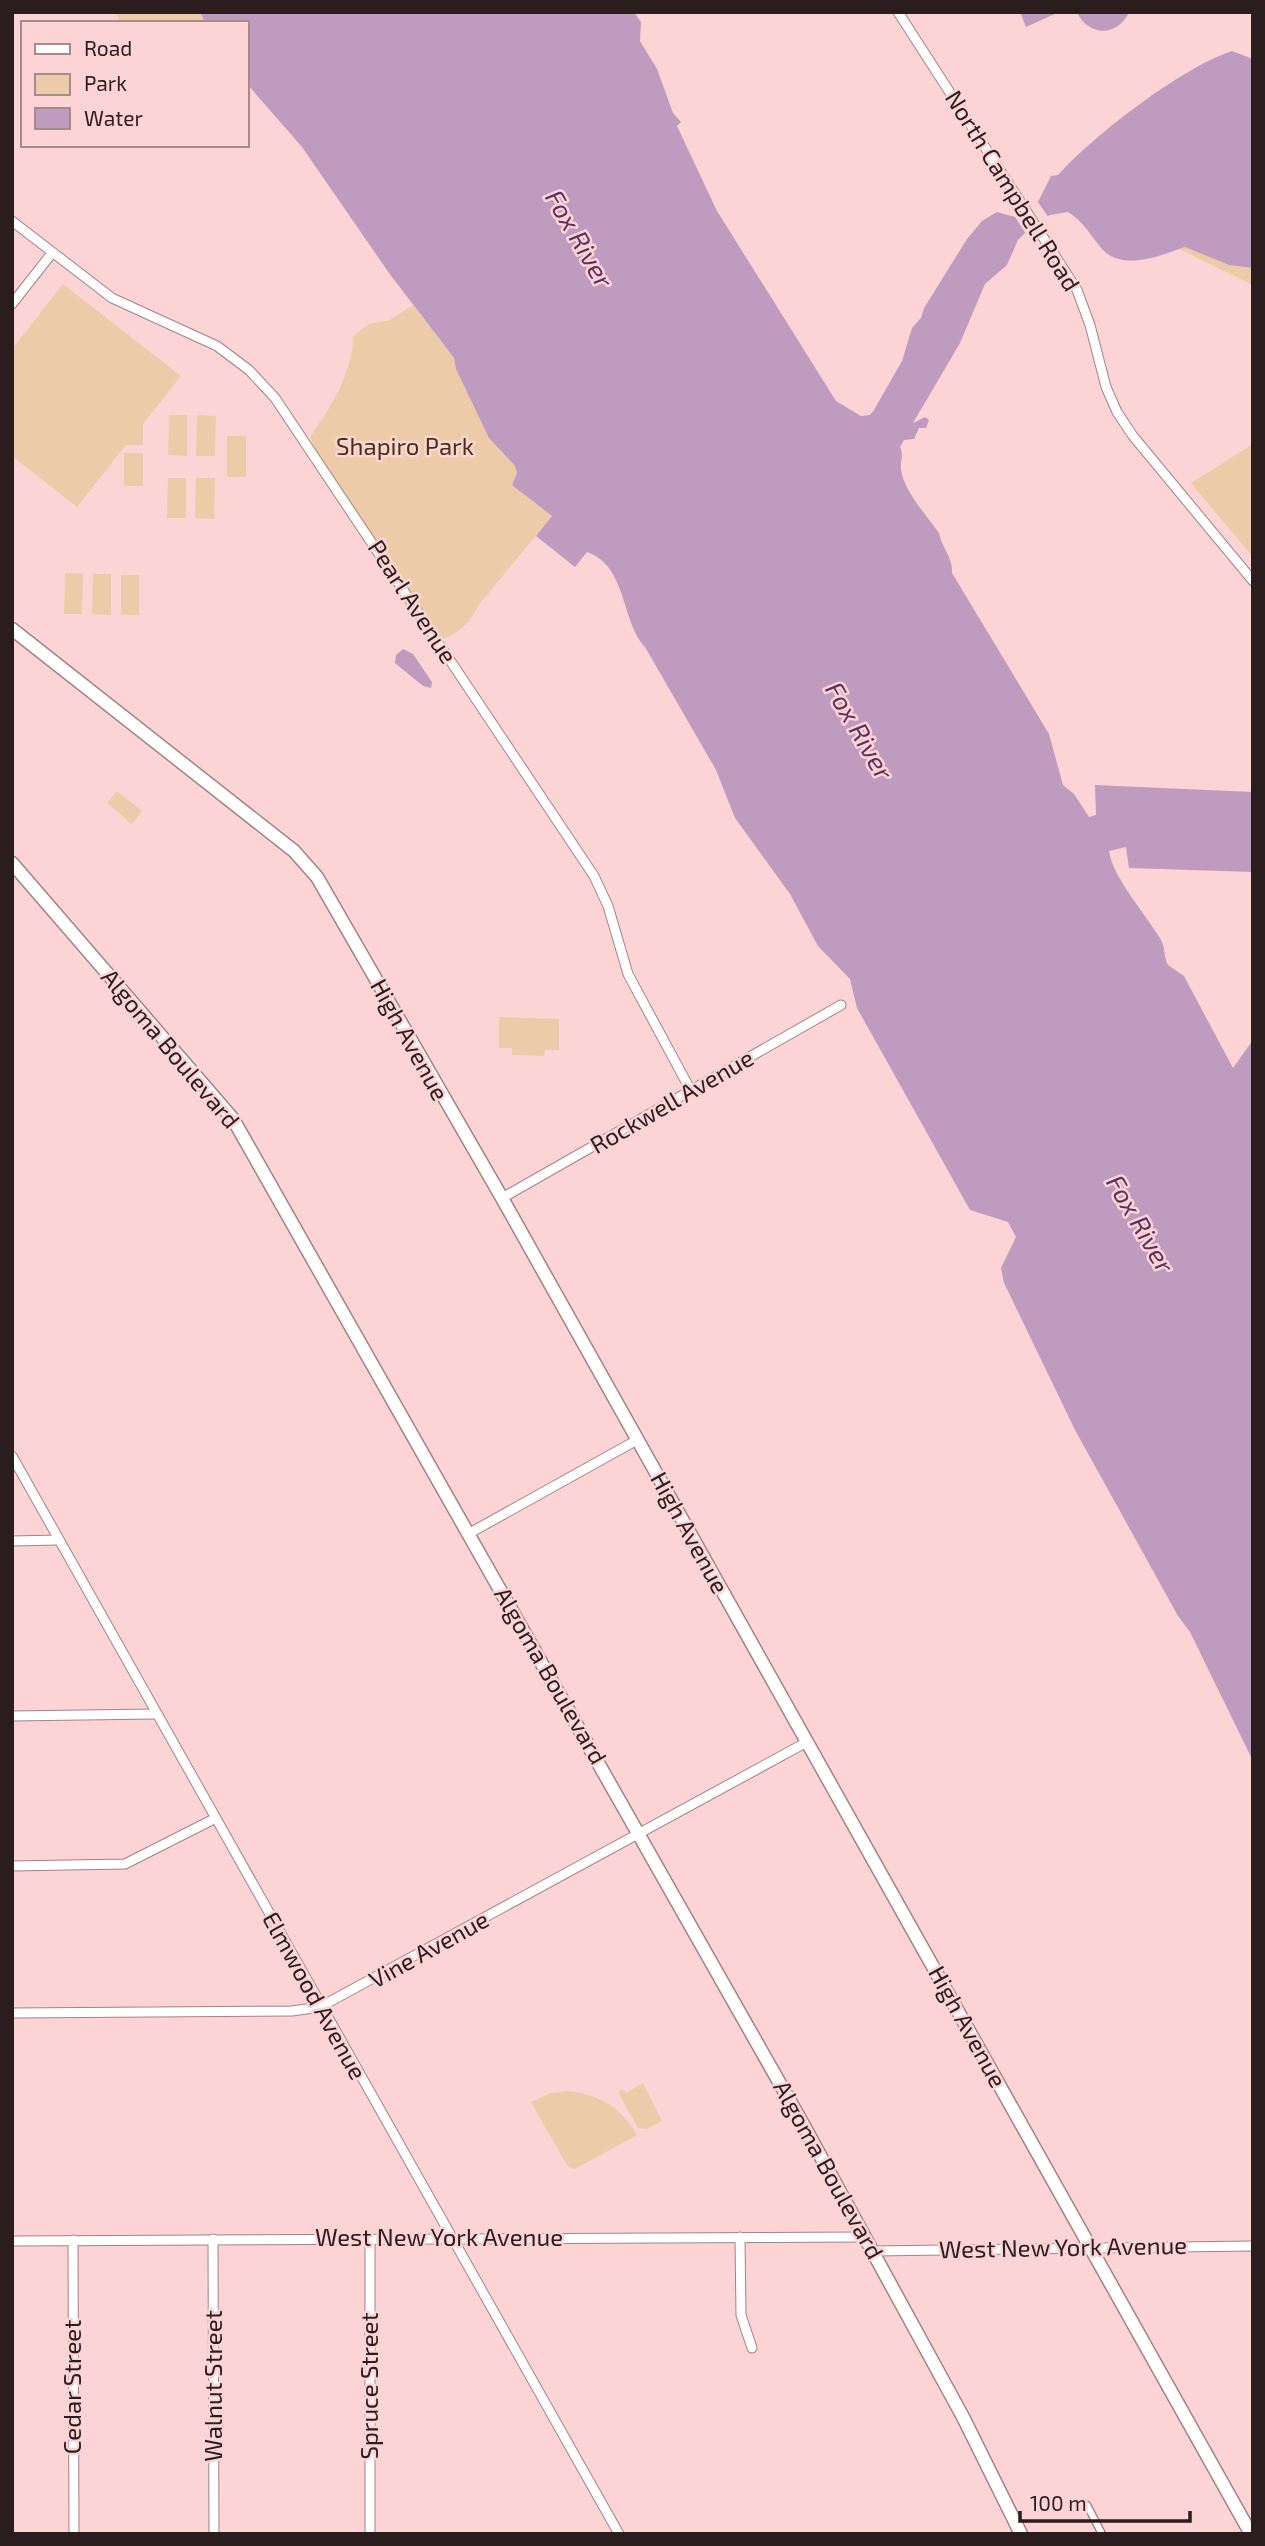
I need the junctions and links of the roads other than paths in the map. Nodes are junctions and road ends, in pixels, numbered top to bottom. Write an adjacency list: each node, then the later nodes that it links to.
1 (898, 12): 5 (street, North Campbell Road)
2 (12, 222): 3 (street, Pearl Avenue)
3 (52, 253): 4 (street); 9 (street, Pearl Avenue)
4 (12, 304)
5 (1253, 581)
6 (12, 629): 10 (main road, High Avenue)
7 (12, 863): 13 (main road, Algoma Boulevard)
8 (841, 1005): 9 (street, Rockwell Avenue)
9 (691, 1091): 10 (street, Rockwell Avenue)
10 (502, 1198): 11 (main road, High Avenue)
11 (637, 1440): 13 (street); 18 (main road, High Avenue)
12 (12, 1456): 14 (street, Elmwood Avenue)
13 (468, 1534): 20 (main road, Algoma Boulevard)
14 (59, 1540): 15 (street); 16 (street, Elmwood Avenue)
15 (12, 1541)
16 (156, 1714): 17 (street); 19 (street, Elmwood Avenue)
17 (12, 1716)
18 (807, 1742): 20 (street, Vine Avenue); 32 (main road, High Avenue)
19 (214, 1819): 21 (street); 22 (street, Elmwood Avenue)
20 (638, 1833): 22 (street, Vine Avenue); 26 (main road, Algoma Boulevard)
21 (12, 1866)
22 (320, 2007): 23 (street, Vine Avenue); 24 (street, Elmwood Avenue)
23 (12, 2013)
24 (451, 2237): 25 (street, West New York Avenue); 28 (street, West New York Avenue); 39 (street, Elmwood Avenue)
25 (740, 2237): 26 (street, West New York Avenue); 34 (street)
26 (865, 2237): 33 (main road, Algoma Boulevard)
27 (214, 2239): 28 (street, West New York Avenue); 30 (street, West New York Avenue); 37 (street, Walnut Street)
28 (370, 2239): 38 (street, Spruce Street)
29 (12, 2241): 30 (street, West New York Avenue)
30 (73, 2241): 36 (street, Cedar Street)
31 (1253, 2246): 32 (street, West New York Avenue)
32 (1093, 2248): 33 (street, West New York Avenue); 42 (main road, High Avenue)
33 (873, 2251): 40 (main road, Algoma Boulevard)
34 (752, 2348)
35 (1087, 2505): 41 (street)
36 (74, 2534)
37 (214, 2534)
38 (370, 2534)
39 (619, 2534)
40 (1021, 2534)
41 (1102, 2534)
42 (1251, 2534)

